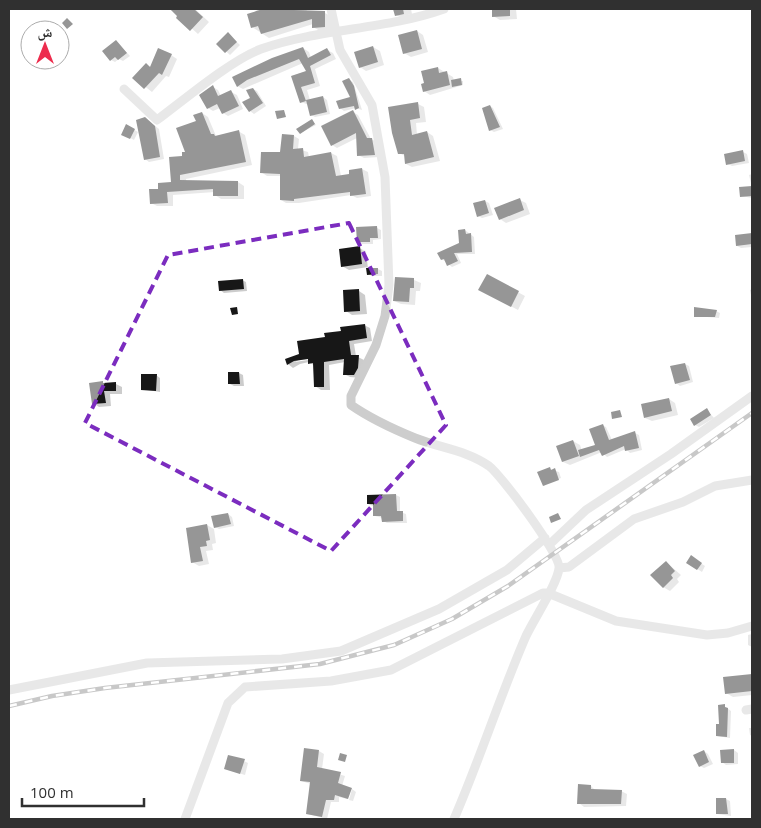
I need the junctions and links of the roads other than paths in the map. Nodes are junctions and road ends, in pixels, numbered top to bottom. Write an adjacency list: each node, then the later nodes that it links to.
1 (331, 9): 3 (street)
2 (444, 9): 3 (street)
3 (335, 32): 4 (street); 7 (street)
4 (124, 89)
5 (752, 396): 7 (street)
6 (752, 480): 8 (street)
7 (548, 542): 8 (street); 11 (street)
8 (559, 568): 9 (street)
9 (548, 592): 10 (street); 12 (street); 13 (street)
10 (752, 626)
11 (9, 690)
12 (185, 819)
13 (454, 819)

